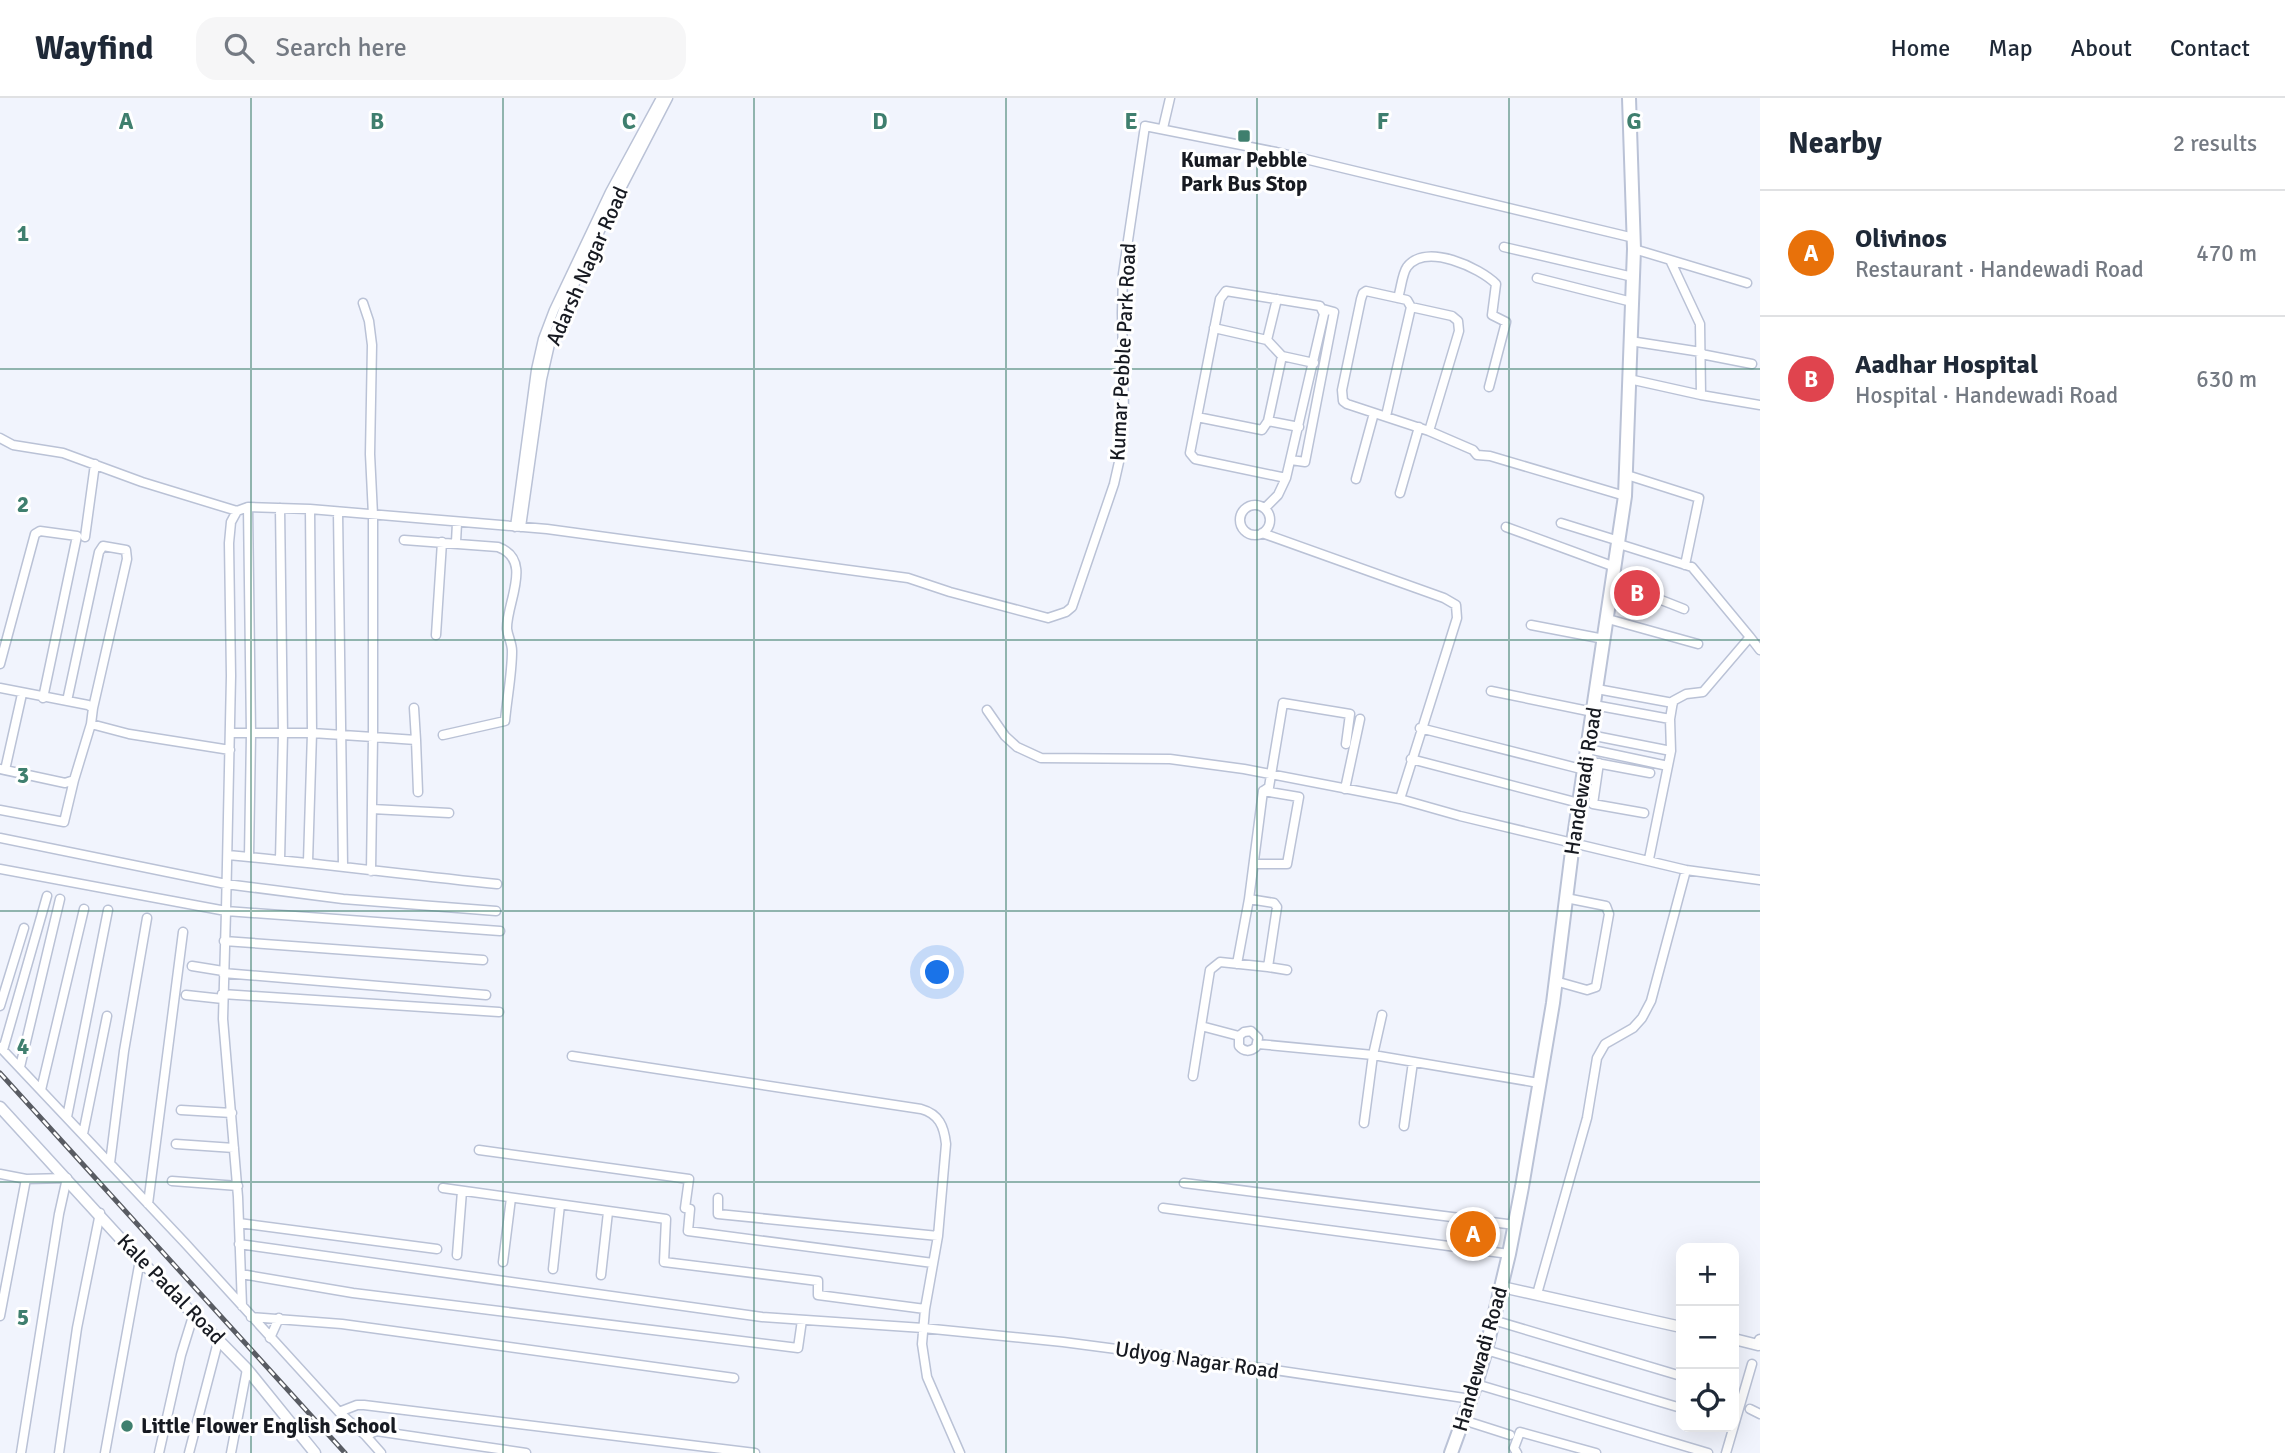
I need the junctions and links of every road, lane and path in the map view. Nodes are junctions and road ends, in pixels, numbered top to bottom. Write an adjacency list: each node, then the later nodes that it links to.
1 (661, 98): 53 (street, Adarsh Nagar Road)
2 (668, 98): 53 (street, Adarsh Nagar Road)
3 (1170, 98): 5 (street)
4 (1629, 98): 6 (main road, Handewadi Road)
5 (1163, 128): 6 (street); 53 (street, Kumar Pebble Park Road)
6 (1634, 243): 8 (street); 9 (main road, Handewadi Road)
7 (1504, 247): 9 (street)
8 (1671, 262): 11 (street); 21 (street)
9 (1633, 277): 14 (main road, Handewadi Road)
10 (1537, 278): 14 (street)
11 (1747, 283)
12 (1398, 298): 16 (street); 26 (street); 29 (street)
13 (1277, 299): 17 (street); 18 (street); 19 (street)
14 (1632, 302): 20 (main road, Handewadi Road)
15 (363, 303): 50 (street)
16 (1411, 307): 30 (street); 35 (street)
17 (1323, 309): 23 (street); 37 (street)
18 (1214, 328): 19 (street); 31 (street)
19 (1267, 340): 22 (street)
20 (1630, 341): 21 (street); 25 (main road, Handewadi Road)
21 (1701, 353): 24 (street); 27 (street)
22 (1282, 356): 23 (street); 32 (street)
23 (1314, 363): 33 (street)
24 (1752, 364)
25 (1629, 379): 27 (street); 39 (main road, Handewadi Road)
26 (1489, 387)
27 (1701, 395): 28 (street)
28 (1760, 405)
29 (1374, 412): 30 (street); 41 (street)
30 (1386, 416): 34 (street)
31 (1197, 417): 32 (street); 40 (street)
32 (1268, 421): 33 (street)
33 (1299, 427): 37 (street)
34 (1419, 427): 35 (street); 42 (street)
35 (1429, 430): 43 (street)
36 (0, 438): 38 (street)
37 (1291, 460): 40 (street)
38 (95, 464): 48 (street); 56 (street)
39 (1626, 475): 43 (main road, Handewadi Road); 61 (street)
40 (1286, 478): 46 (street)
41 (1356, 479)
42 (1400, 493)
43 (1625, 496): 60 (main road, Handewadi Road)
44 (248, 507): 45 (street); 48 (street); 91 (street)
45 (280, 508): 47 (street); 92 (street)
46 (1265, 508): 55 (street); 55 (street)
47 (310, 509): 49 (street); 90 (street)
48 (237, 511): 89 (street)
49 (338, 512): 50 (street); 94 (street)
50 (373, 514): 51 (street); 96 (street)
51 (457, 523): 53 (street); 59 (street)
52 (1561, 523): 60 (street)
53 (518, 527)
54 (1506, 527): 62 (street)
55 (1262, 533): 88 (street)
56 (85, 537)
57 (404, 540): 58 (street)
58 (442, 541): 59 (street); 67 (street)
59 (456, 542): 95 (street)
60 (1619, 542): 61 (street); 62 (main road, Handewadi Road)
61 (1685, 565): 68 (street)
62 (1615, 567): 63 (main road, Handewadi Road)
63 (1613, 581): 64 (street); 65 (main road, Handewadi Road)
64 (1684, 609)
65 (1608, 619): 69 (main road, Handewadi Road); 70 (street)
66 (1531, 625): 69 (street)
67 (436, 635)
68 (1750, 637): 72 (street); 80 (street)
69 (1604, 639): 75 (main road, Handewadi Road)
70 (1698, 644)
71 (2, 646): 73 (street); 78 (street)
72 (1760, 650)
73 (0, 664)
74 (0, 688): 77 (street)
75 (1597, 689): 80 (street); 83 (main road, Handewadi Road)
76 (1491, 691): 83 (street)
77 (22, 694): 78 (street); 104 (street)
78 (43, 698): 79 (street)
79 (67, 701): 81 (street); 81 (street)
80 (1673, 703): 86 (street)
81 (93, 708): 87 (street)
82 (414, 708): 97 (street)
83 (1594, 709): 86 (street); 93 (main road, Handewadi Road)
84 (987, 710): 106 (street)
85 (1360, 719): 109 (street)
86 (1670, 719): 100 (street)
87 (91, 724): 99 (street); 107 (street)
88 (1420, 728): 101 (street); 102 (street)
89 (230, 733): 91 (street); 99 (street)
90 (312, 733): 92 (street); 94 (street); 124 (street)
91 (251, 734): 92 (street); 121 (street)
92 (283, 734): 123 (street)
93 (1590, 734): 100 (street); 102 (main road, Handewadi Road)
94 (341, 735): 96 (street); 126 (street)
95 (443, 735)
96 (373, 737): 97 (street); 115 (street)
97 (416, 740): 111 (street)
98 (1346, 744): 106 (street)
99 (230, 750): 120 (street)
100 (1671, 751): 103 (street)
101 (1411, 759): 112 (street); 113 (street)
102 (1588, 765): 103 (street); 105 (street); 108 (street); 108 (street); 113 (main road, Handewadi Road)
103 (1668, 766): 122 (street)
104 (3, 770): 107 (street)
105 (1650, 773)
106 (1271, 774): 109 (street); 110 (street)
107 (74, 780): 114 (street)
108 (1597, 783): 117 (street)
109 (1345, 789): 112 (street)
110 (1262, 791): 125 (street); 125 (street)
111 (418, 792)
112 (1400, 799): 119 (street)
113 (1580, 803): 119 (main road, Handewadi Road)
114 (0, 810)
115 (372, 810): 116 (street); 129 (street)
116 (449, 813)
117 (1644, 813)
118 (0, 838): 131 (street)
119 (1573, 843): 122 (street); 134 (main road, Handewadi Road)
120 (228, 855): 121 (street); 131 (street)
121 (249, 857): 123 (street)
122 (1648, 859): 128 (street)
123 (280, 860): 124 (street)
124 (308, 862): 126 (street)
125 (1254, 864): 136 (street)
126 (343, 865): 129 (street)
127 (0, 869): 139 (street)
128 (1686, 870): 130 (street); 211 (street)
129 (371, 871): 132 (street)
130 (1760, 880)
131 (226, 884): 139 (street); 140 (street)
132 (497, 884)
133 (47, 896): 163 (street)
134 (1566, 898): 152 (main road, Handewadi Road); 152 (street)
135 (60, 899): 167 (street)
136 (1249, 899): 147 (street); 149 (street)
137 (84, 909): 170 (street)
138 (108, 910): 174 (street)
139 (226, 911): 143 (street); 145 (street)
140 (496, 911)
141 (147, 918): 181 (street)
142 (24, 928): 156 (street)
143 (500, 931)
144 (183, 932): 192 (street)
145 (224, 941): 146 (street); 151 (street)
146 (483, 960)
147 (1237, 964): 149 (street); 160 (street)
148 (192, 965): 151 (street)
149 (1268, 967): 150 (street)
150 (1287, 970)
151 (223, 972): 154 (street); 155 (street)
152 (1555, 981): 169 (main road, Handewadi Road)
153 (186, 995): 155 (street)
154 (486, 995)
155 (222, 996): 157 (street); 173 (street)
156 (0, 1006)
157 (499, 1012)
158 (1382, 1015): 164 (street)
159 (107, 1016): 177 (street)
160 (1201, 1026): 161 (street); 168 (street)
161 (1239, 1036): 162 (street); 162 (street)
162 (1258, 1044): 164 (street)
163 (1, 1048): 167 (street)
164 (1373, 1055): 166 (street); 175 (street)
165 (572, 1056): 199 (street)
166 (1413, 1062): 169 (street); 176 (street)
167 (20, 1067): 170 (street)
168 (1193, 1076)
169 (1539, 1083): 198 (main road, Handewadi Road)
170 (41, 1090): 174 (street)
171 (0, 1107): 183 (street, Kale Padal Road)
172 (181, 1110): 173 (street)
173 (232, 1113): 179 (street)
174 (67, 1117): 177 (street)
175 (1364, 1123)
176 (1404, 1126)
177 (83, 1134): 181 (street)
178 (176, 1144): 179 (street)
179 (234, 1148): 187 (street)
180 (479, 1150): 206 (street)
181 (110, 1163): 192 (street)
182 (0, 1174): 184 (street)
183 (67, 1178): 184 (street); 196 (street, Kale Padal Road); 245 (street)
184 (26, 1179): 215 (street)
185 (173, 1181): 187 (street)
186 (1184, 1184): 198 (street)
187 (237, 1186): 197 (street)
188 (443, 1188): 189 (street)
189 (463, 1191): 190 (street); 203 (street)
190 (511, 1198): 193 (street); 205 (street)
191 (719, 1198): 199 (street)
192 (148, 1204): 212 (street)
193 (560, 1205): 195 (street); 207 (street)
194 (1163, 1208): 202 (street)
195 (608, 1212): 209 (street); 213 (street)
196 (100, 1213): 204 (street, Kale Padal Road); 246 (street)
197 (239, 1223): 200 (street); 201 (street)
198 (1515, 1225): 202 (main road, Handewadi Road)
199 (938, 1236): 206 (street)
200 (239, 1244): 208 (street); 218 (street, Udyog Nagar Road)
201 (437, 1249)
202 (1509, 1254): 210 (main road, Handewadi Road)
203 (457, 1255)
204 (140, 1260): 214 (street, Kale Padal Road); 247 (street)
205 (503, 1262)
206 (933, 1263): 213 (street)
207 (552, 1269)
208 (241, 1274): 212 (street); 218 (street)
209 (601, 1275)
210 (1502, 1287): 211 (street); 219 (main road, Handewadi Road)
211 (1537, 1294): 220 (street)
212 (242, 1306): 216 (street)
213 (925, 1310): 221 (street)
214 (194, 1313): 222 (street, Kale Padal Road); 248 (street)
215 (0, 1316)
216 (251, 1317): 217 (street); 223 (street)
217 (279, 1318): 223 (street); 230 (street)
218 (802, 1320): 221 (street, Udyog Nagar Road)
219 (1493, 1320): 226 (main road, Handewadi Road); 229 (street)
220 (1676, 1326)
221 (923, 1328): 234 (street, Udyog Nagar Road); 255 (street)
222 (219, 1338): 228 (street, Kale Padal Road); 249 (street)
223 (270, 1338): 238 (street)
224 (1739, 1340): 225 (street)
225 (1760, 1340)
226 (1486, 1350): 231 (main road, Handewadi Road); 235 (street)
227 (1752, 1364): 233 (street)
228 (247, 1368): 250 (street); 251 (street, Kale Padal Road)
229 (1676, 1375)
230 (734, 1378)
231 (1476, 1384): 234 (main road, Handewadi Road); 259 (street)
232 (1739, 1394): 233 (street)
233 (1743, 1395): 236 (street)
234 (1471, 1399): 240 (main road, Handewadi Road)
235 (1676, 1407)
236 (1739, 1408)
237 (1750, 1409): 239 (street)
238 (339, 1412): 242 (street); 254 (street)
239 (1760, 1414)
240 (1463, 1420): 243 (street); 256 (main road, Handewadi Road)
241 (1732, 1432): 244 (street)
242 (366, 1436): 252 (street); 253 (street)
243 (1510, 1436)
244 (1728, 1452)
245 (21, 1453)
246 (59, 1453)
247 (105, 1453)
248 (159, 1453)
249 (189, 1453)
250 (231, 1453)
251 (315, 1453)
252 (382, 1453)
253 (526, 1453)
254 (755, 1453)
255 (960, 1453)
256 (1451, 1453)
257 (1517, 1453): 258 (street)
258 (1596, 1453)
259 (1708, 1453)

